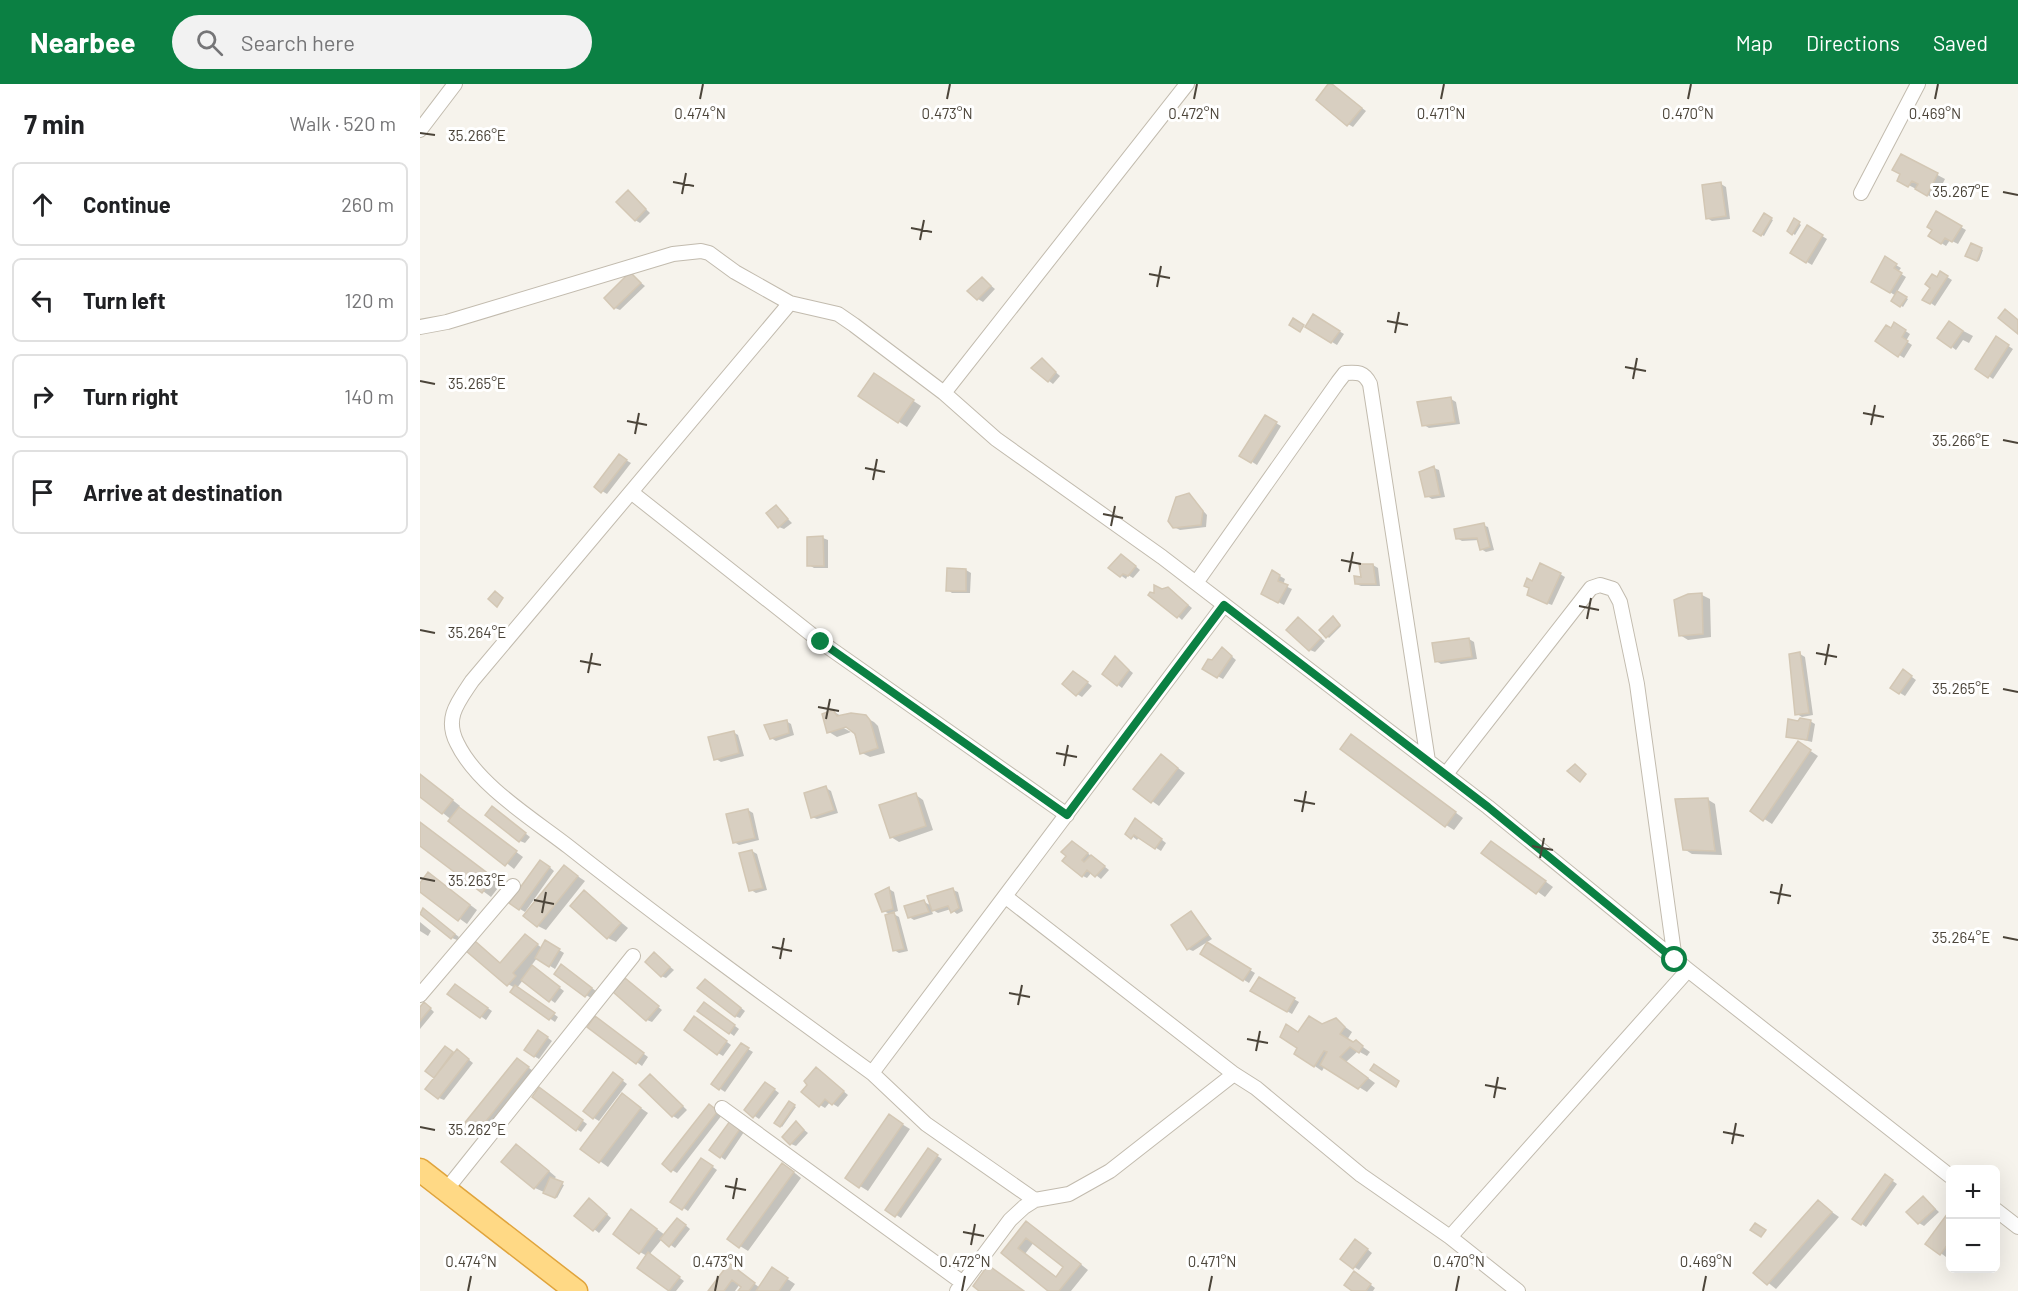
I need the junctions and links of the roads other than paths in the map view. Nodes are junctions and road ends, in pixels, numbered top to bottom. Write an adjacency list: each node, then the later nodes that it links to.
1 (455, 84): 4 (street)
2 (1187, 84): 8 (street)
3 (1918, 84): 5 (street)
4 (420, 130)
5 (1861, 193)
6 (790, 303): 7 (street); 8 (street); 9 (street)
7 (420, 327)
8 (944, 393): 10 (street)
9 (631, 492): 14 (street); 21 (street)
10 (1196, 583): 11 (street); 12 (street)
11 (1224, 605): 12 (street); 14 (street)
12 (1428, 761): 13 (street)
13 (1446, 774): 18 (street); 18 (street)
14 (1067, 815): 16 (street)
15 (513, 886): 20 (street)
16 (1006, 897): 21 (street); 22 (street)
17 (633, 956): 26 (street)
18 (1675, 960): 19 (street)
19 (1688, 970): 25 (street); 30 (street)
20 (420, 995)
21 (872, 1073): 27 (street)
22 (1234, 1074): 27 (street); 30 (street)
23 (722, 1108): 31 (street)
24 (420, 1170): 26 (highway)
25 (1946, 1173)
26 (446, 1190): 32 (highway)
27 (1035, 1200): 31 (street)
28 (2000, 1214): 29 (street)
29 (2018, 1227)
30 (1450, 1237): 33 (street)
31 (960, 1287)
32 (576, 1291)
33 (1518, 1291)

